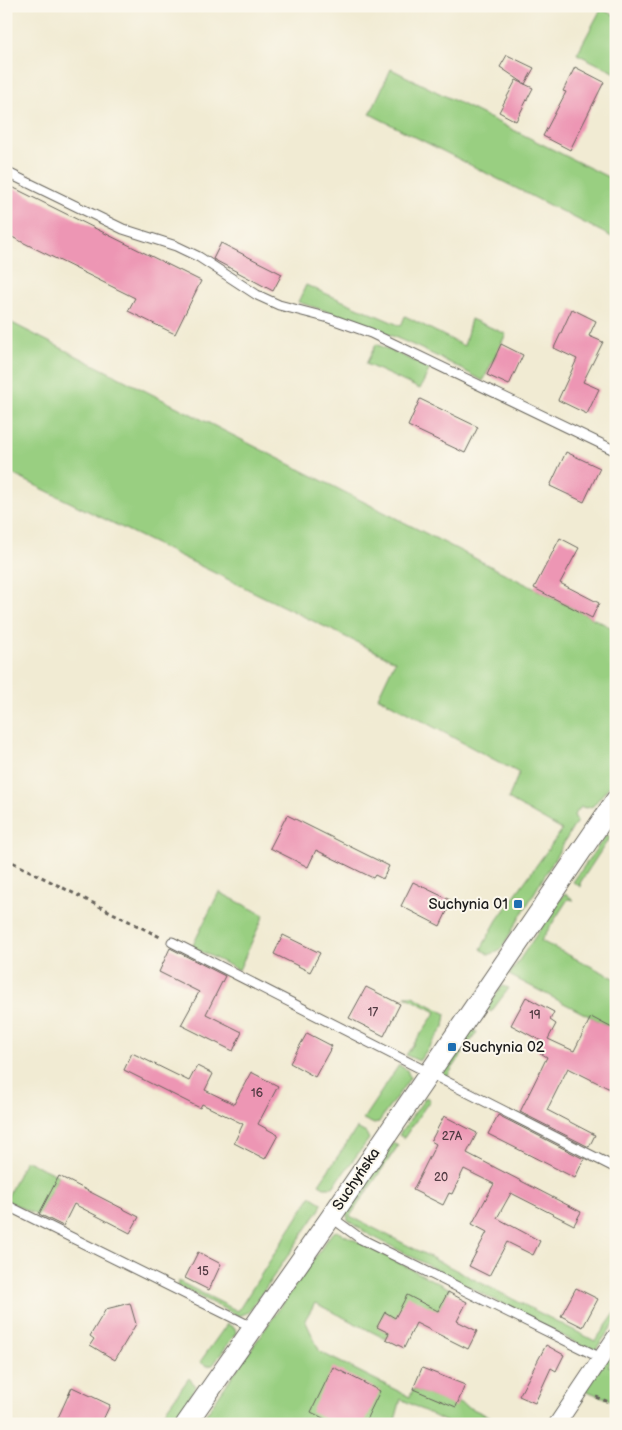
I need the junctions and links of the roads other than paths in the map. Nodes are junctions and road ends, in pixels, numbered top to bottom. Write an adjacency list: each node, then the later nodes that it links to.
1 (6, 172): 2 (lane)
2 (616, 451)
3 (616, 800): 5 (street, Suchyńska)
4 (172, 942): 5 (lane)
5 (428, 1073): 6 (lane); 8 (street, Suchyńska)
6 (616, 1168)
7 (6, 1205): 9 (lane)
8 (331, 1217): 9 (street, Suchyńska); 11 (lane)
9 (252, 1327): 12 (street, Suchyńska)
10 (616, 1336): 11 (street)
11 (601, 1358): 13 (street)
12 (186, 1424)
13 (557, 1424)

